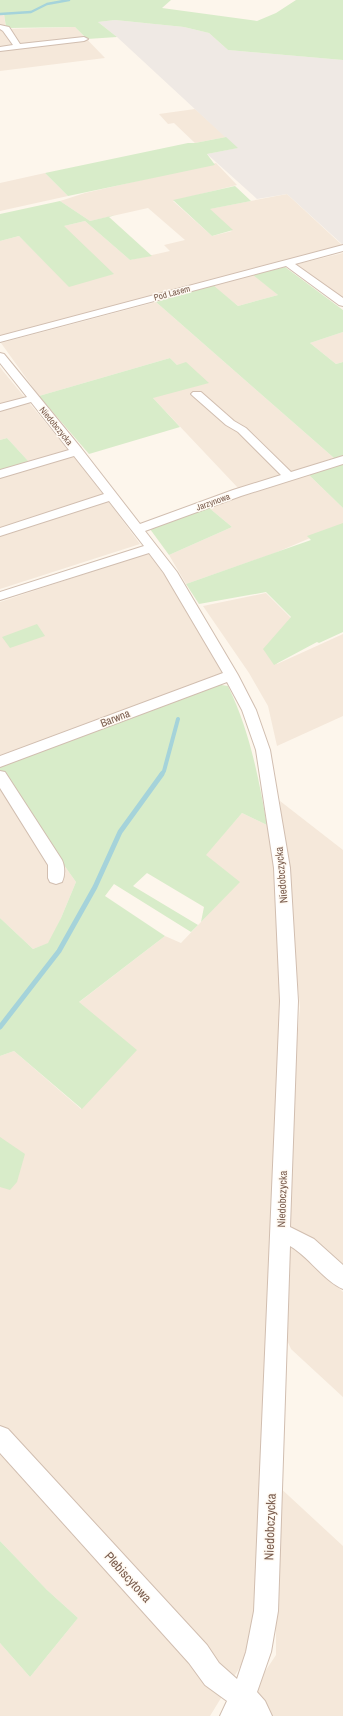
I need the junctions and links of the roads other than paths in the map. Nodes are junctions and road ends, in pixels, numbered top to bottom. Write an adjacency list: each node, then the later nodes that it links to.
1 (0, 27): 3 (street)
2 (84, 39): 3 (street)
3 (18, 47): 4 (street)
4 (0, 49)
5 (343, 248): 6 (street, Pod Lasem)
6 (288, 263): 7 (street); 8 (street, Pod Lasem)
7 (343, 303)
8 (0, 339)
9 (0, 356): 11 (street, Niedobczycka)
10 (197, 394): 16 (street)
11 (34, 398): 12 (street); 13 (street, Niedobczycka)
12 (0, 408)
13 (76, 451): 15 (street); 17 (street, Niedobczycka)
14 (343, 460): 16 (street, Jarzynowa)
15 (0, 474)
16 (288, 476): 18 (street, Jarzynowa)
17 (112, 496): 18 (street, Niedobczycka); 19 (street)
18 (138, 529): 20 (street, Niedobczycka)
19 (0, 532)
20 (152, 548): 21 (street); 22 (street, Niedobczycka)
21 (0, 596)
22 (231, 675): 23 (street, Barwna); 26 (street, Niedobczycka)
23 (0, 762)
24 (0, 776): 25 (street)
25 (56, 878)
26 (280, 1233): 27 (street, Niedobczycka); 29 (street, Niedobczycka)
27 (343, 1279)
28 (0, 1437): 29 (street, Plebiscytowa)
29 (238, 1706): 30 (street)
30 (260, 1716)

